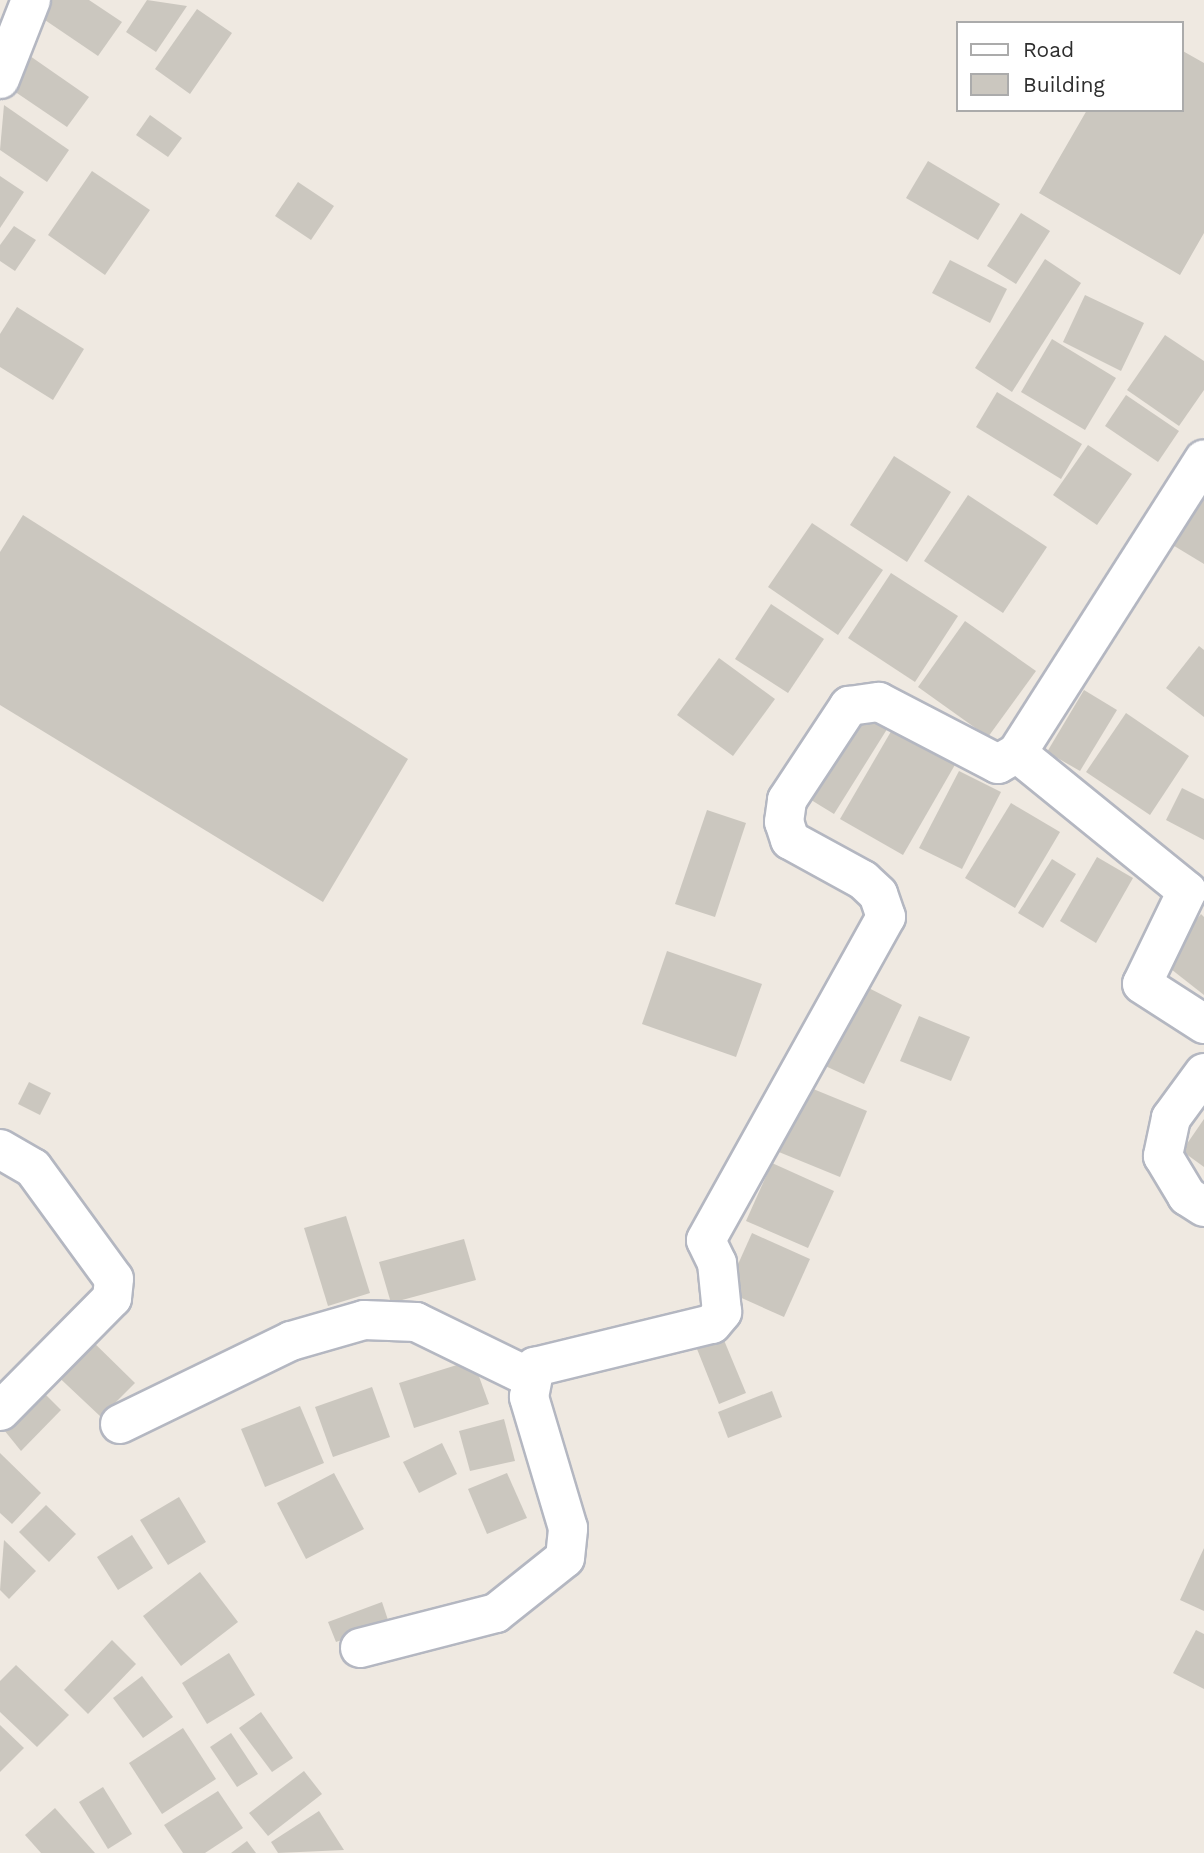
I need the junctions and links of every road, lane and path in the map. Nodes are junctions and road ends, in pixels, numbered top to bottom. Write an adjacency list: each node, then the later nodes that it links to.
1 (31, 0): 2 (street)
2 (0, 79)
3 (1204, 459): 4 (street)
4 (1017, 753): 5 (street); 9 (street)
5 (1204, 1024)
6 (1204, 1073): 8 (street)
7 (0, 1149): 10 (street)
8 (1204, 1207)
9 (529, 1377): 11 (street); 12 (street)
10 (0, 1410)
11 (120, 1424)
12 (360, 1648)

